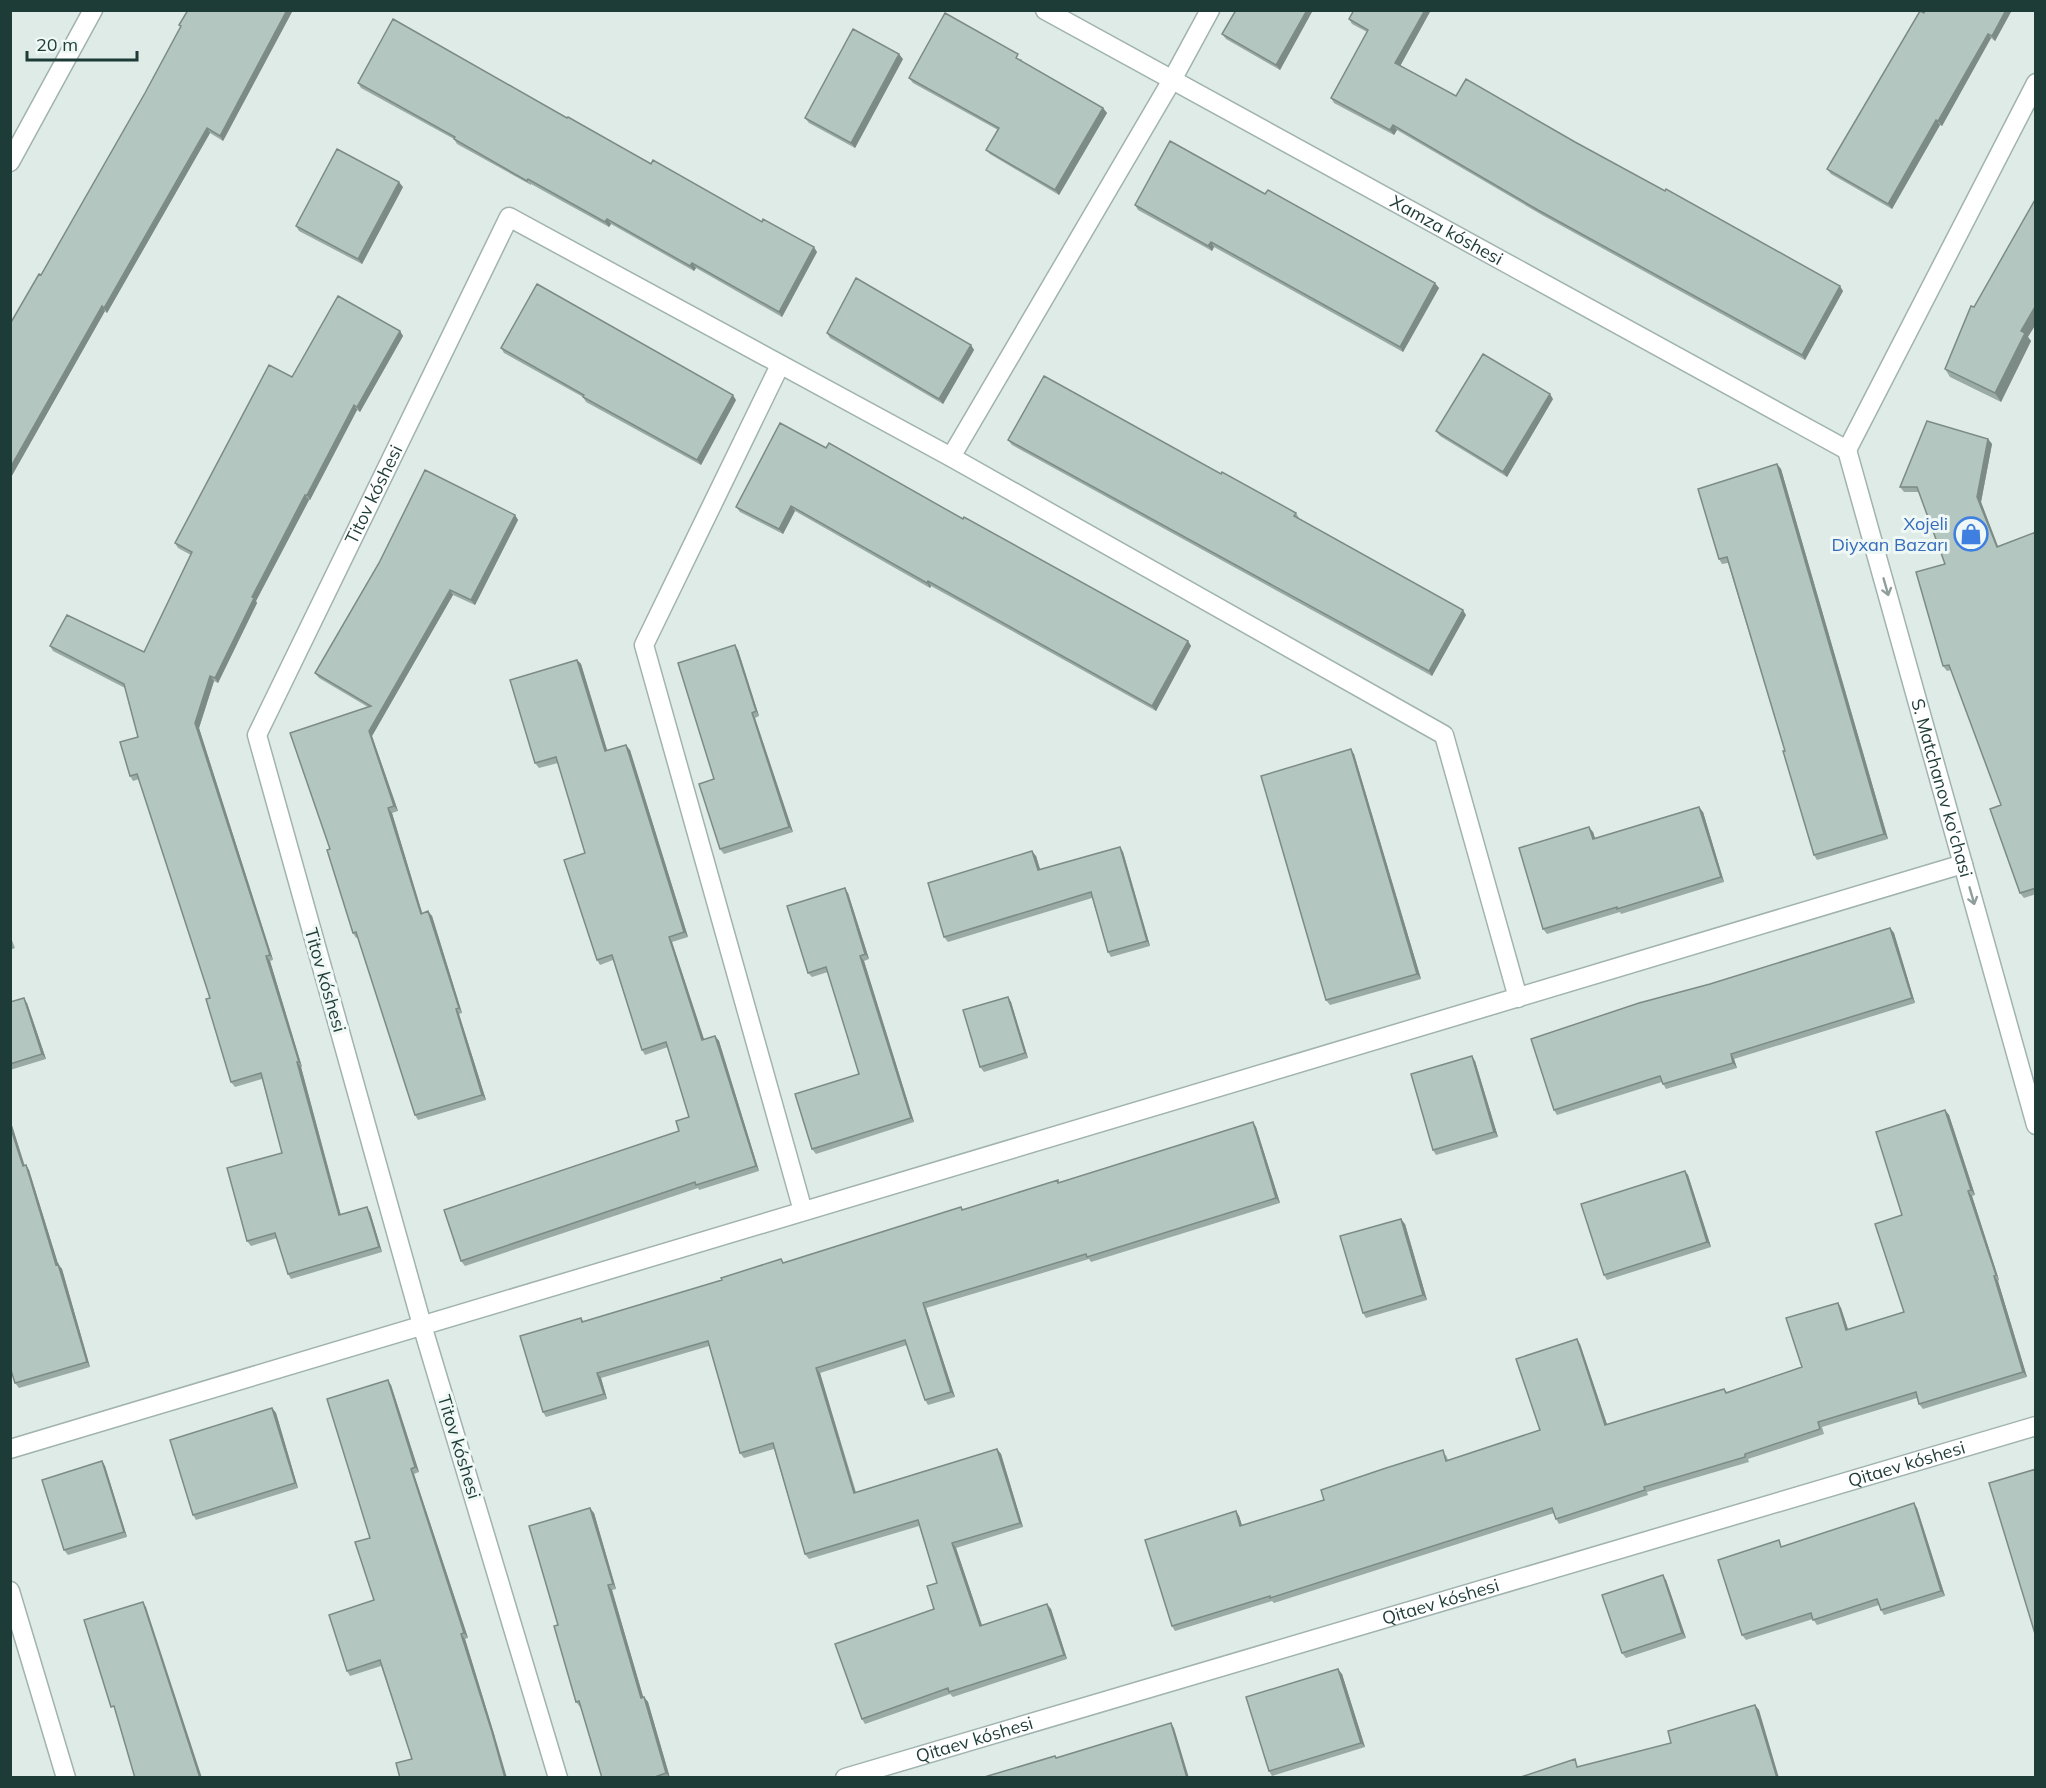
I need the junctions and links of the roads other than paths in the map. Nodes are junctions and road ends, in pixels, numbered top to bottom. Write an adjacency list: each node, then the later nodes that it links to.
1 (93, 10): 6 (street)
2 (1045, 10): 4 (street, Xamza kóshesi)
3 (1210, 10): 4 (street)
4 (1172, 80): 8 (street, Xamza kóshesi); 9 (street)
5 (2036, 83): 8 (street)
6 (10, 162)
7 (780, 365): 9 (street); 13 (street); 14 (street, Titov kóshesi)
8 (1848, 450): 10 (street, S. Matchanov ko'chasi, one-way to 10)
9 (951, 457): 11 (street)
10 (1963, 864): 11 (street); 12 (street, S. Matchanov ko'chasi, one-way to 12)
11 (1518, 998): 13 (street)
12 (2036, 1125)
13 (803, 1211): 14 (street)
14 (422, 1325): 16 (street); 19 (street, Titov kóshesi)
15 (2036, 1426): 20 (street, Qitaev kóshesi)
16 (10, 1449)
17 (10, 1591): 18 (street)
18 (66, 1778)
19 (558, 1778)
20 (845, 1778)

